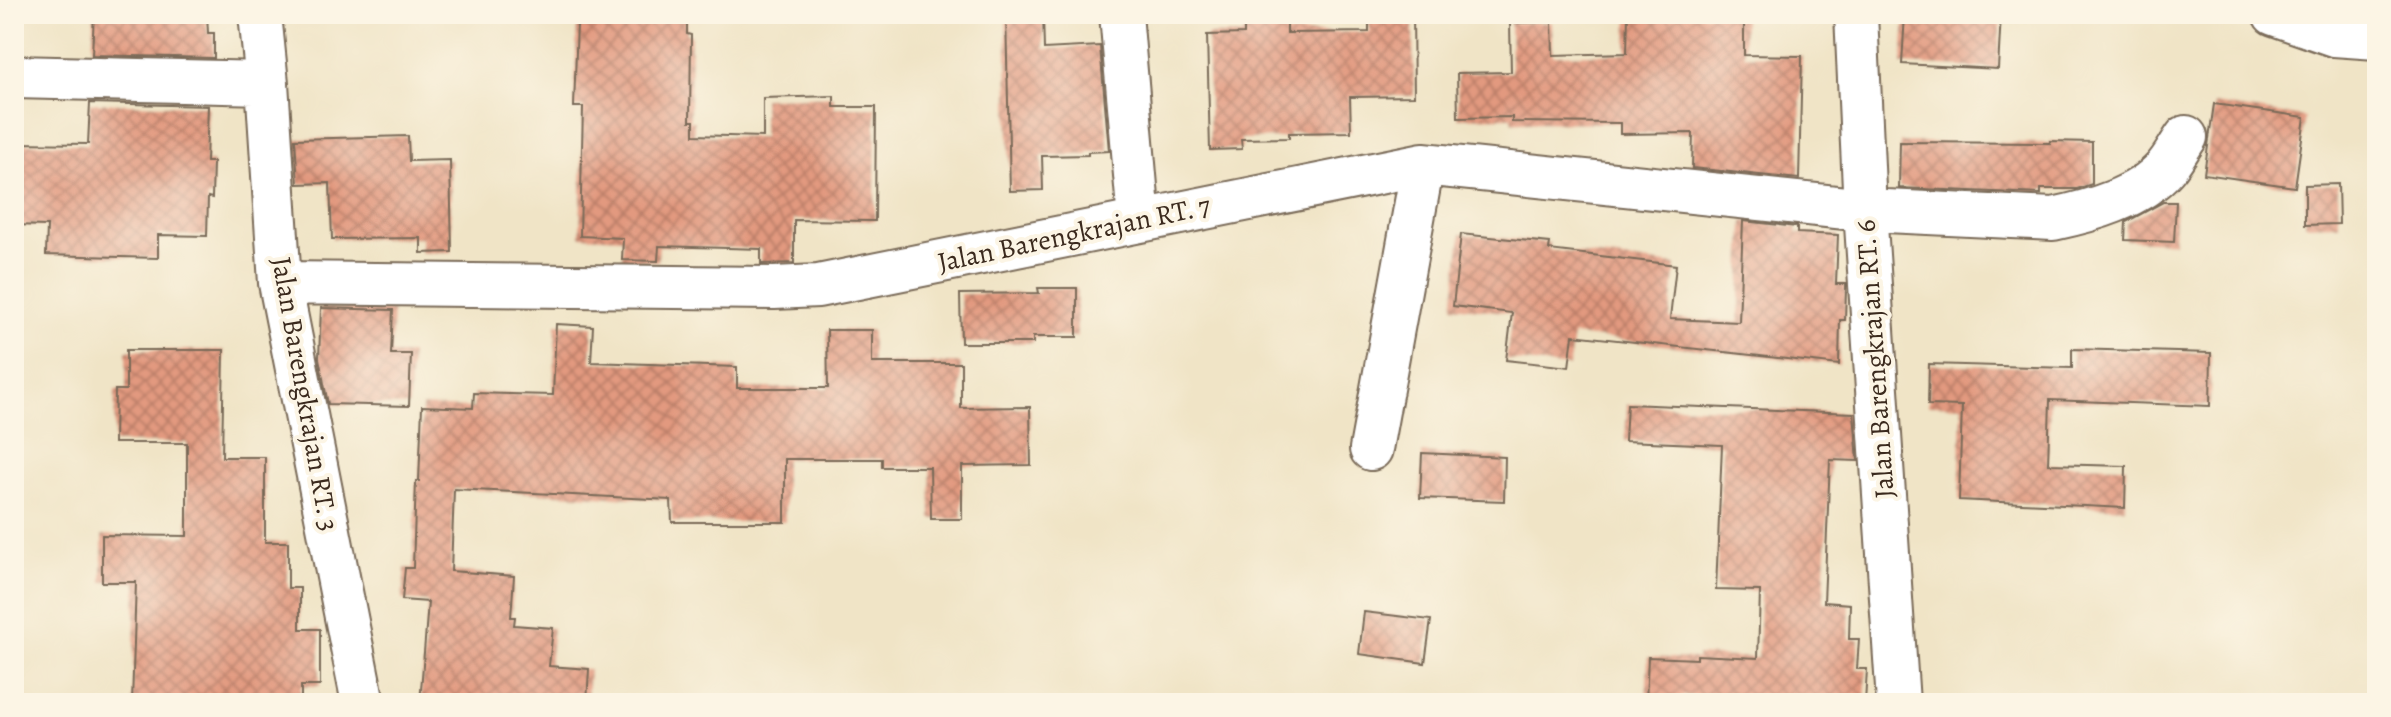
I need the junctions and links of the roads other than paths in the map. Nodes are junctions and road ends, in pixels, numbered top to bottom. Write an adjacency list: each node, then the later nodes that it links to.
1 (260, 14): 7 (street, Jalan Barengkrajan RT. 3)
2 (1121, 14): 11 (street)
3 (1856, 14): 10 (street, Jalan Barengkrajan RT. 6)
4 (2274, 14): 5 (street)
5 (2377, 38)
6 (14, 77): 7 (street)
7 (267, 83): 12 (street, Jalan Barengkrajan RT. 3)
8 (2186, 137): 10 (street, Jalan Barengkrajan RT. 7)
9 (1423, 164): 10 (street, Jalan Barengkrajan RT. 7); 11 (street, Jalan Barengkrajan RT. 7); 13 (street)
10 (1865, 210): 15 (street, Jalan Barengkrajan RT. 6)
11 (1139, 221): 12 (street, Jalan Barengkrajan RT. 7)
12 (280, 283): 14 (street, Jalan Barengkrajan RT. 3)
13 (1371, 449)
14 (363, 703)
15 (1898, 703)

